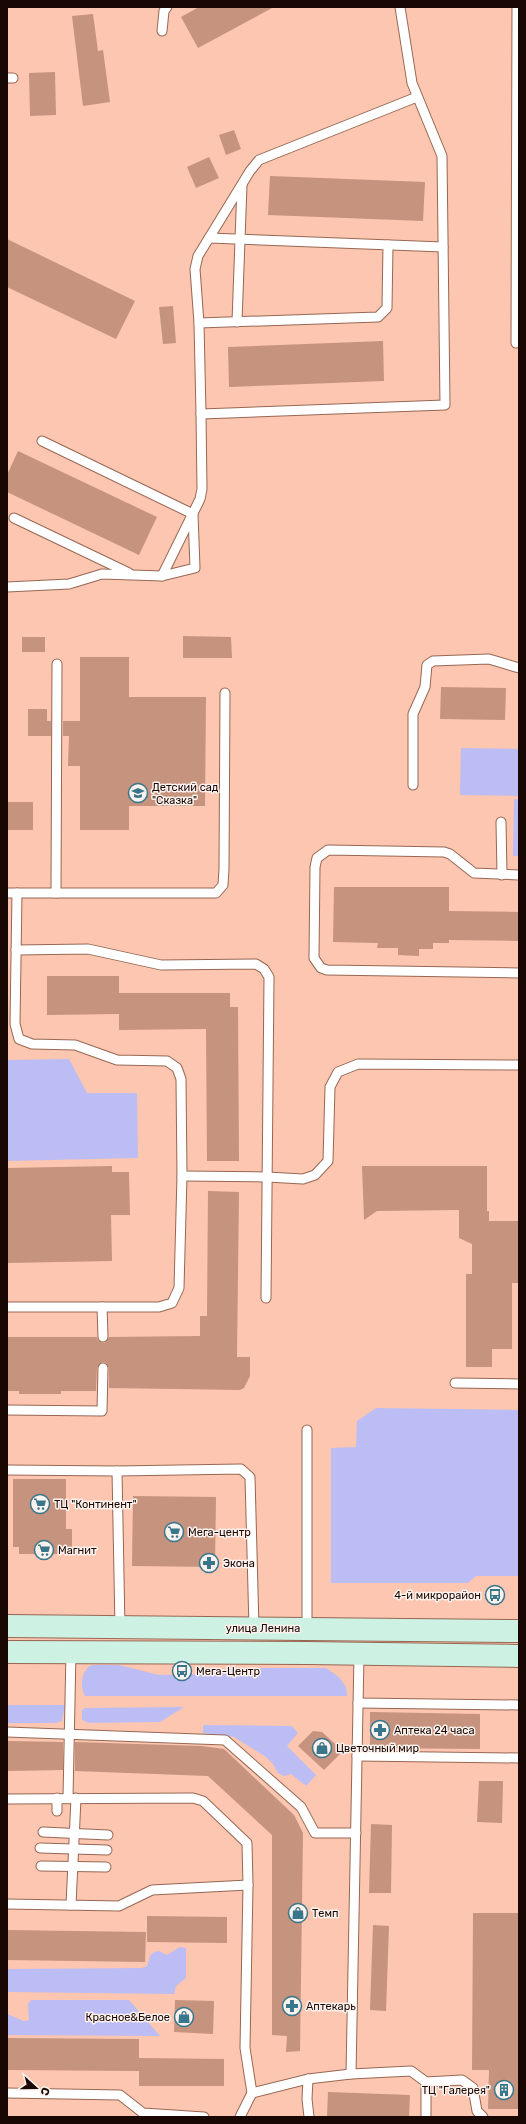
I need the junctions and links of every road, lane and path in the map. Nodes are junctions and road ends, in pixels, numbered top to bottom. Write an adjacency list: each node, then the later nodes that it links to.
1 (167, 7): 4 (lane)
2 (400, 7): 5 (lane)
3 (517, 7): 13 (lane)
4 (162, 31)
5 (417, 97): 6 (lane); 10 (lane)
6 (242, 183): 7 (lane); 8 (lane)
7 (209, 238): 8 (lane); 12 (lane)
8 (240, 239): 9 (lane); 11 (lane)
9 (388, 245): 10 (lane); 11 (lane)
10 (443, 247): 14 (lane)
11 (238, 322): 12 (lane)
12 (199, 323): 14 (lane)
13 (516, 343)
14 (202, 414): 16 (lane)
15 (42, 441): 16 (lane)
16 (193, 514): 19 (lane); 19 (lane)
17 (14, 518): 18 (lane)
18 (132, 575): 19 (lane); 20 (lane)
19 (162, 576)
20 (7, 587)
21 (57, 664): 30 (lane)
22 (519, 668): 24 (lane)
23 (225, 693): 30 (lane)
24 (413, 785)
25 (501, 822): 26 (lane)
26 (502, 875): 27 (lane); 33 (lane)
27 (519, 875)
28 (7, 893): 29 (lane)
29 (17, 893): 30 (lane); 31 (lane)
30 (56, 893)
31 (12, 932): 32 (lane)
32 (16, 950): 34 (lane); 37 (lane)
33 (519, 973)
34 (11, 1024): 36 (lane)
35 (519, 1065): 37 (lane)
36 (182, 1176): 37 (lane); 40 (lane)
37 (267, 1177): 38 (lane)
38 (266, 1298)
39 (7, 1307): 40 (lane)
40 (102, 1307): 41 (lane)
41 (103, 1337)
42 (103, 1368): 45 (lane)
43 (455, 1384): 44 (lane)
44 (519, 1384)
45 (7, 1410)
46 (307, 1430): 52 (lane)
47 (7, 1470): 48 (lane)
48 (117, 1471): 50 (lane); 51 (lane)
49 (7, 1626): 50 (main road, улица Ленина)
50 (120, 1628): 51 (main road, улица Ленина)
51 (254, 1628): 52 (main road, улица Ленина)
52 (307, 1628): 53 (main road, улица Ленина); 56 (main road)
53 (519, 1631)
54 (7, 1652): 55 (main road)
55 (71, 1652): 56 (main road); 62 (lane)
56 (307, 1653): 57 (main road)
57 (358, 1654): 58 (main road); 59 (lane)
58 (519, 1656)
59 (358, 1704): 60 (lane); 63 (lane)
60 (519, 1705)
61 (7, 1732): 62 (lane)
62 (69, 1735): 66 (lane); 70 (lane)
63 (357, 1756): 64 (lane); 70 (lane)
64 (519, 1758)
65 (57, 1798): 66 (lane); 67 (lane); 68 (lane)
66 (72, 1798): 71 (lane); 79 (lane)
67 (7, 1799)
68 (57, 1811)
69 (43, 1832): 71 (lane)
70 (356, 1833): 82 (lane)
71 (74, 1834): 72 (lane); 74 (lane)
72 (108, 1835)
73 (40, 1848): 74 (lane)
74 (74, 1849): 75 (lane); 77 (lane)
75 (107, 1850)
76 (41, 1866): 77 (lane)
77 (73, 1866): 78 (lane); 81 (lane)
78 (106, 1867)
79 (248, 1885): 81 (lane); 86 (lane)
80 (7, 1904): 81 (lane)
81 (71, 1905)
82 (351, 2074): 83 (lane); 84 (lane)
83 (308, 2079): 86 (lane); 89 (lane)
84 (426, 2082): 90 (lane); 91 (lane)
85 (7, 2093): 87 (lane)
86 (252, 2093): 88 (lane)
87 (204, 2117)
88 (240, 2117)
89 (309, 2117)
90 (426, 2117)
91 (483, 2117)

